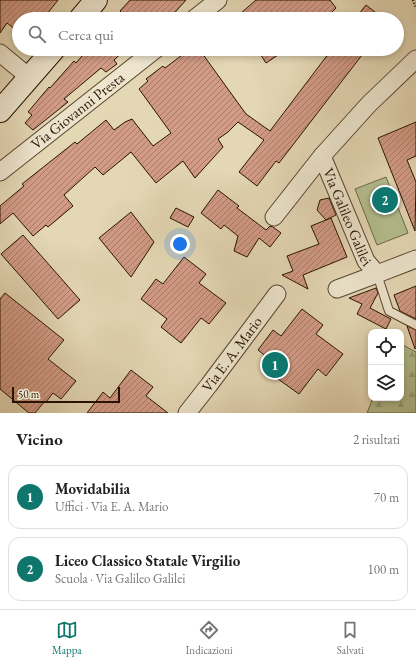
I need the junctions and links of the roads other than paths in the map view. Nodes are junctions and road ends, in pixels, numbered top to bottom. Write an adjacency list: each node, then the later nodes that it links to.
1 (96, 0): 3 (main road)
2 (218, 0): 4 (street)
3 (86, 12)
4 (203, 12)
5 (0, 53): 9 (street)
6 (48, 56): 9 (main road)
7 (147, 56): 12 (street, Via Giovanni Presta)
8 (416, 59): 11 (street, Via Galileo Galilei)
9 (29, 77): 10 (main road)
10 (0, 111)
11 (322, 156): 13 (street, Via Galileo Galilei); 15 (street, Via Galileo Galilei)
12 (0, 172)
13 (274, 218)
14 (416, 258): 15 (street, Via Galileo Galilei)
15 (377, 274): 16 (street, Via Galileo Galilei); 18 (lane)
16 (337, 289)
17 (276, 294): 19 (street, Via E. A. Mario)
18 (416, 324)
19 (187, 413)

